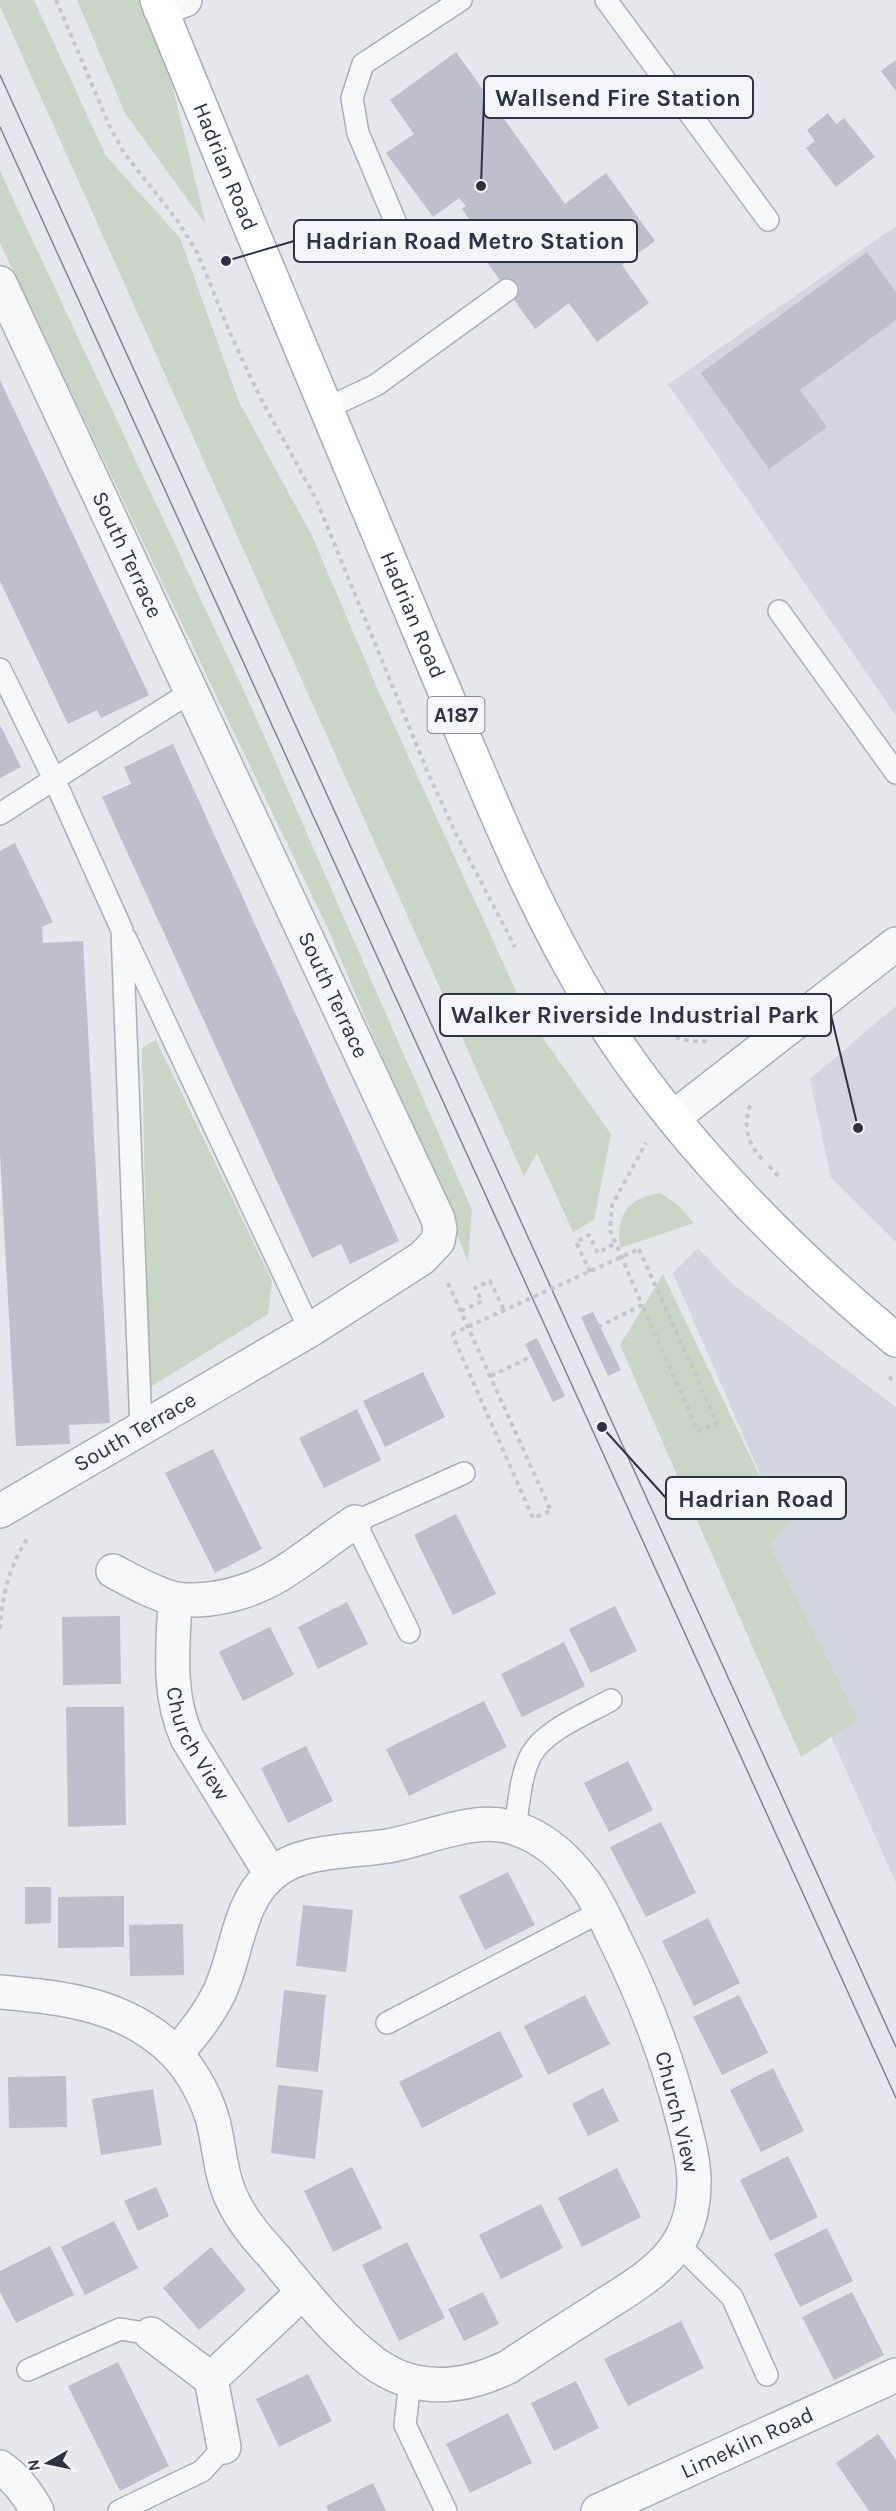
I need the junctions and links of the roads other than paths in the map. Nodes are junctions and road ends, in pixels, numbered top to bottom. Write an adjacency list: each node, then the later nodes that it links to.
1 (461, 0): 5 (lane)
2 (606, 0): 4 (lane)
3 (167, 3): 8 (main road, Hadrian Road / A187)
4 (768, 220)
5 (398, 228)
6 (0, 283): 11 (street, South Terrace)
7 (507, 290): 8 (lane)
8 (325, 409): 17 (main road, Hadrian Road / A187)
9 (779, 611): 12 (lane)
10 (0, 669): 13 (lane)
11 (192, 691): 13 (lane); 18 (street, South Terrace)
12 (896, 774)
13 (54, 779): 14 (lane); 15 (lane)
14 (0, 814)
15 (122, 930): 18 (lane); 20 (lane)
16 (896, 944): 17 (street)
17 (674, 1117): 19 (main road, Hadrian Road / A187)
18 (310, 1330): 20 (street, South Terrace)
19 (896, 1340)
20 (141, 1429): 22 (street, South Terrace)
21 (464, 1473): 23 (lane)
22 (0, 1511)
23 (355, 1522): 25 (street); 26 (lane)
24 (113, 1571): 25 (street)
25 (175, 1599): 29 (street, Church View)
26 (409, 1632)
27 (611, 1700): 28 (lane)
28 (515, 1828): 29 (street, Church View); 30 (street, Church View)
29 (272, 1874): 33 (street, Church View)
30 (602, 1911): 32 (lane); 34 (street, Church View)
31 (0, 1992): 33 (street, Church View)
32 (387, 2023)
33 (176, 2054): 35 (street, Church View)
34 (678, 2244): 38 (lane); 41 (street, Church View)
35 (303, 2292): 40 (street); 41 (street, Church View)
36 (151, 2334): 37 (lane); 40 (street)
37 (28, 2370)
38 (767, 2375)
39 (896, 2375): 47 (street, Limekiln Road)
40 (212, 2379): 42 (street)
41 (410, 2381): 46 (lane)
42 (224, 2447): 45 (lane)
43 (0, 2467): 44 (street)
44 (37, 2511)
45 (120, 2511)
46 (446, 2511)
47 (598, 2511)

